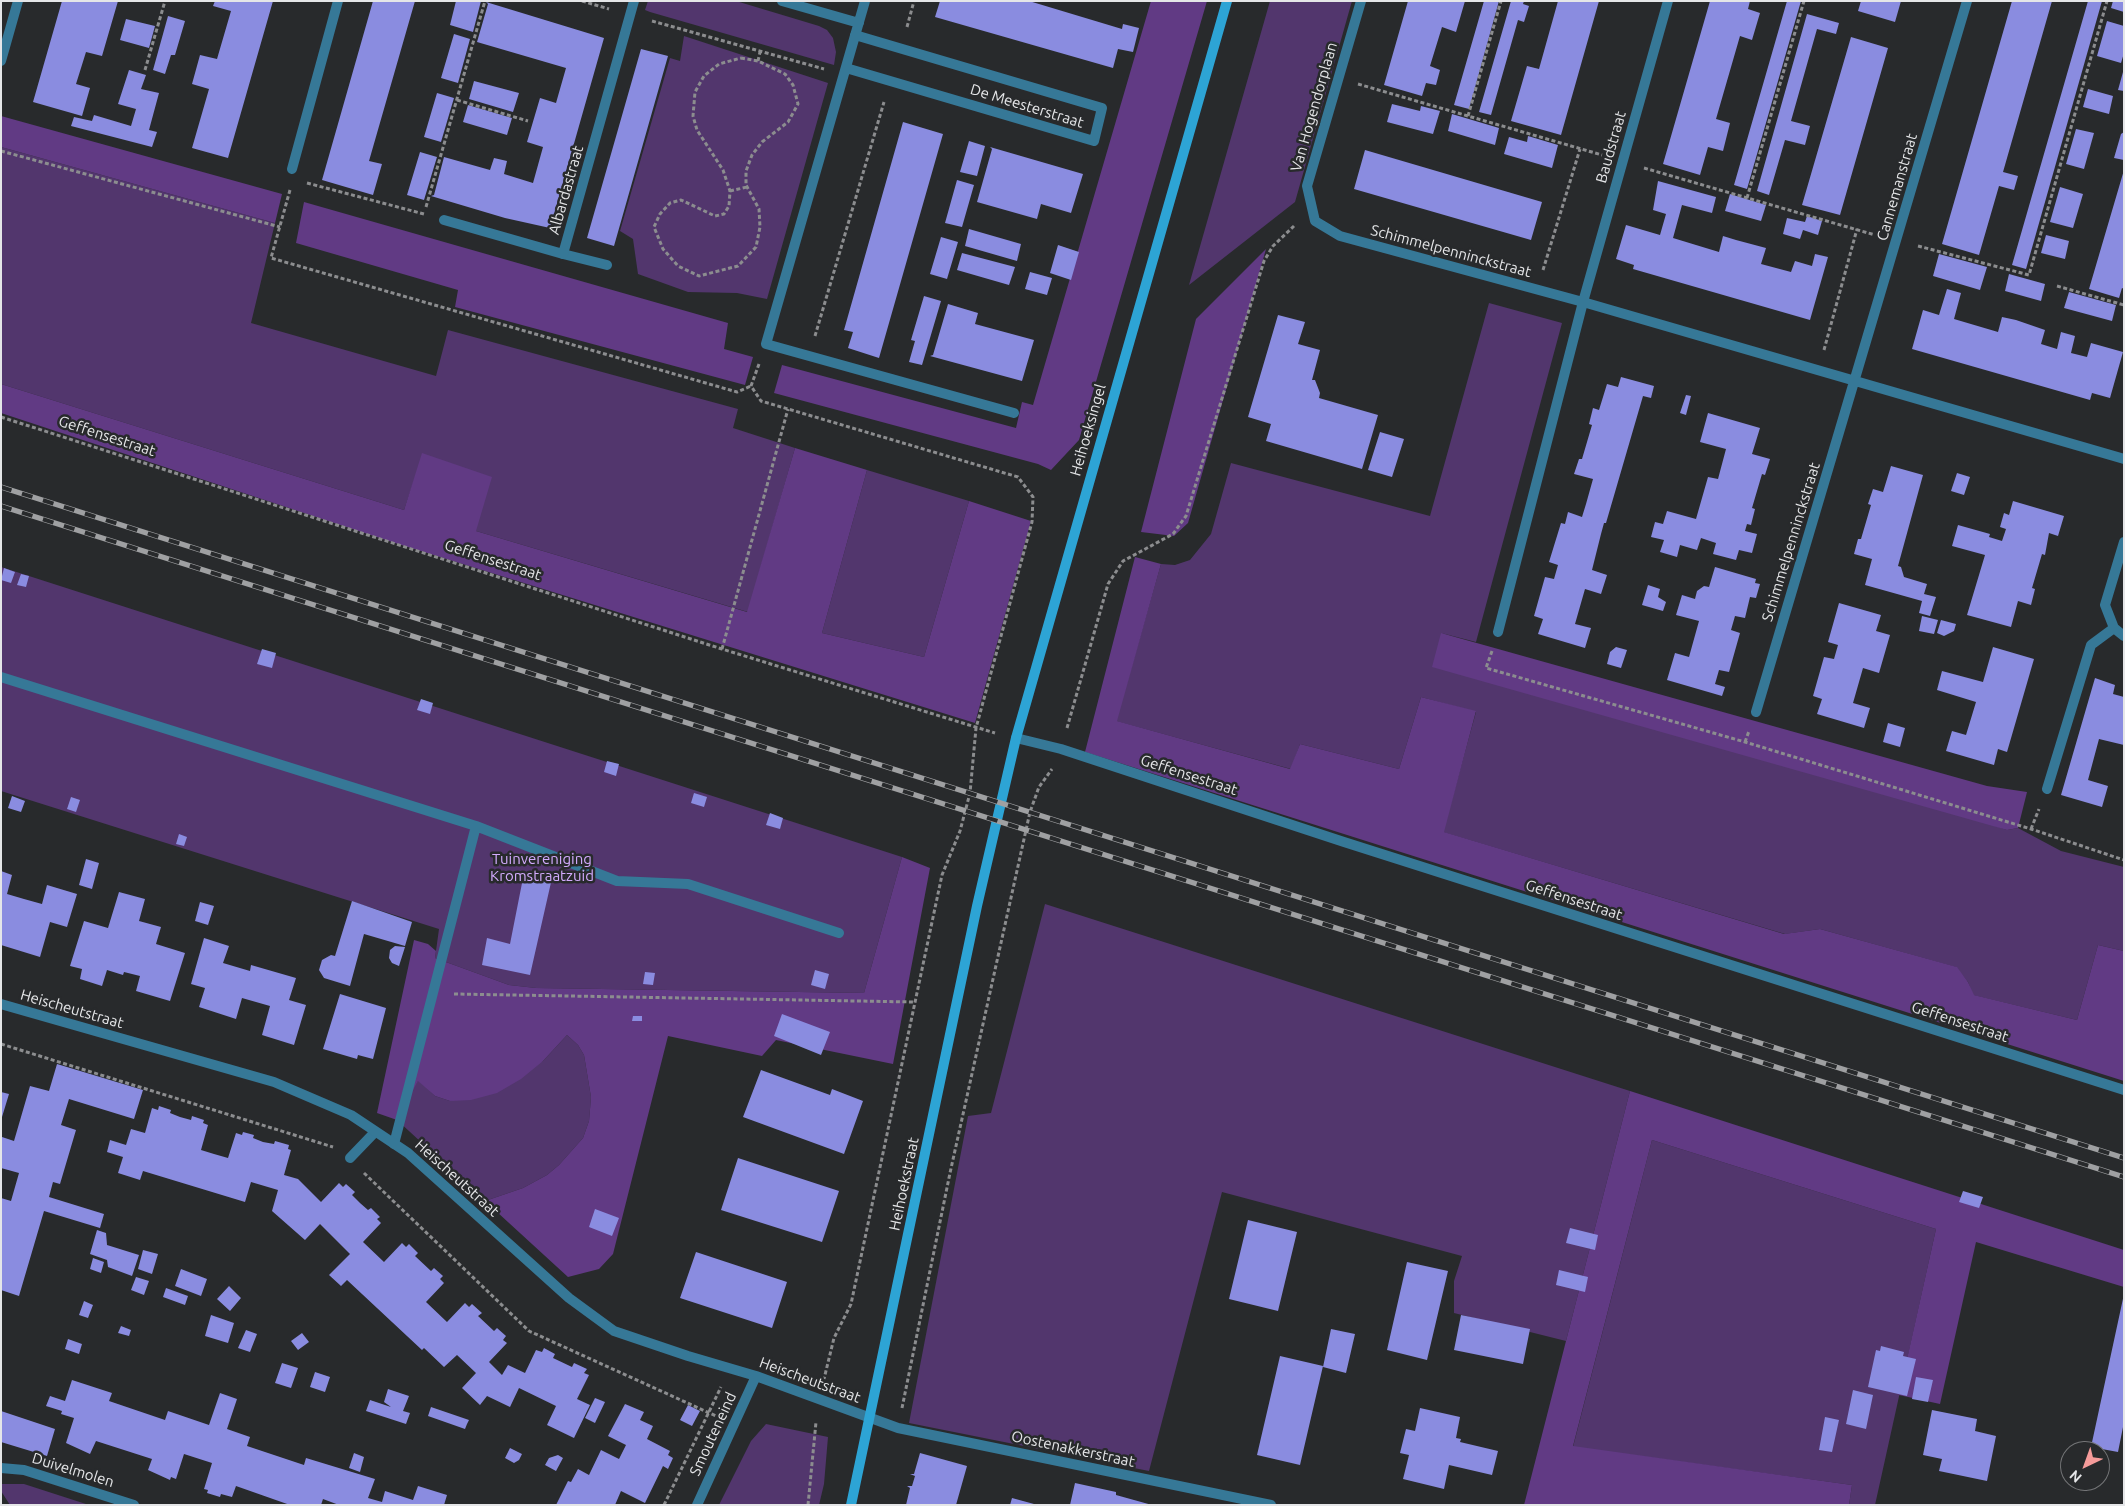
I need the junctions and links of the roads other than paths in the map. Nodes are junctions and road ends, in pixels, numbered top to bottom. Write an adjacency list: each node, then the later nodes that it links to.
1 (18, 1): 12 (street)
2 (338, 1): 14 (street)
3 (634, 1): 17 (street, Albardastraat)
4 (782, 1): 10 (street)
5 (865, 1): 10 (street)
6 (1227, 1): 29 (street, Heihoeksingel)
7 (1361, 1): 16 (street, Van Hogendorplaan)
8 (1668, 1): 19 (street, Baudstraat)
9 (1967, 1): 20 (street, Cannemanstraat)
10 (858, 23): 11 (street)
11 (855, 35): 13 (street); 13 (street, De Meesterstraat)
12 (1, 61)
13 (845, 71): 21 (street)
14 (292, 169)
15 (444, 220): 17 (street, Albardastraat)
16 (1315, 221): 19 (street, Schimmelpenninckstraat)
17 (563, 254): 18 (street)
18 (606, 265)
19 (1583, 302): 20 (street, Schimmelpenninckstraat); 25 (street)
20 (1855, 381): 22 (street, Schimmelpenninckstraat); 28 (street, Schimmelpenninckstraat)
21 (1014, 413)
22 (2124, 459)
23 (2124, 542): 24 (street)
24 (2114, 628): 26 (street); 30 (street)
25 (1498, 632)
26 (2124, 636)
27 (1, 677): 31 (street)
28 (1756, 712)
29 (1016, 738): 32 (street, Heihoeksingel); 35 (street, Geffensestraat)
30 (2047, 789)
31 (476, 826): 33 (street); 37 (street)
32 (985, 868): 40 (street, Heihoekstraat)
33 (839, 933)
34 (1, 1004): 36 (street, Heischeutstraat)
35 (2124, 1090)
36 (376, 1132): 37 (street, Heischeutstraat); 38 (street)
37 (394, 1144): 39 (street, Heischeutstraat)
38 (350, 1158)
39 (756, 1376): 40 (street, Heischeutstraat); 43 (street, Smouteneind)
40 (870, 1418): 44 (street, Heihoekstraat); 45 (street, Oostenakkerstraat)
41 (1, 1468): 42 (street, Duivelmolen)
42 (134, 1505)
43 (697, 1505)
44 (851, 1505)
45 (1271, 1505)

